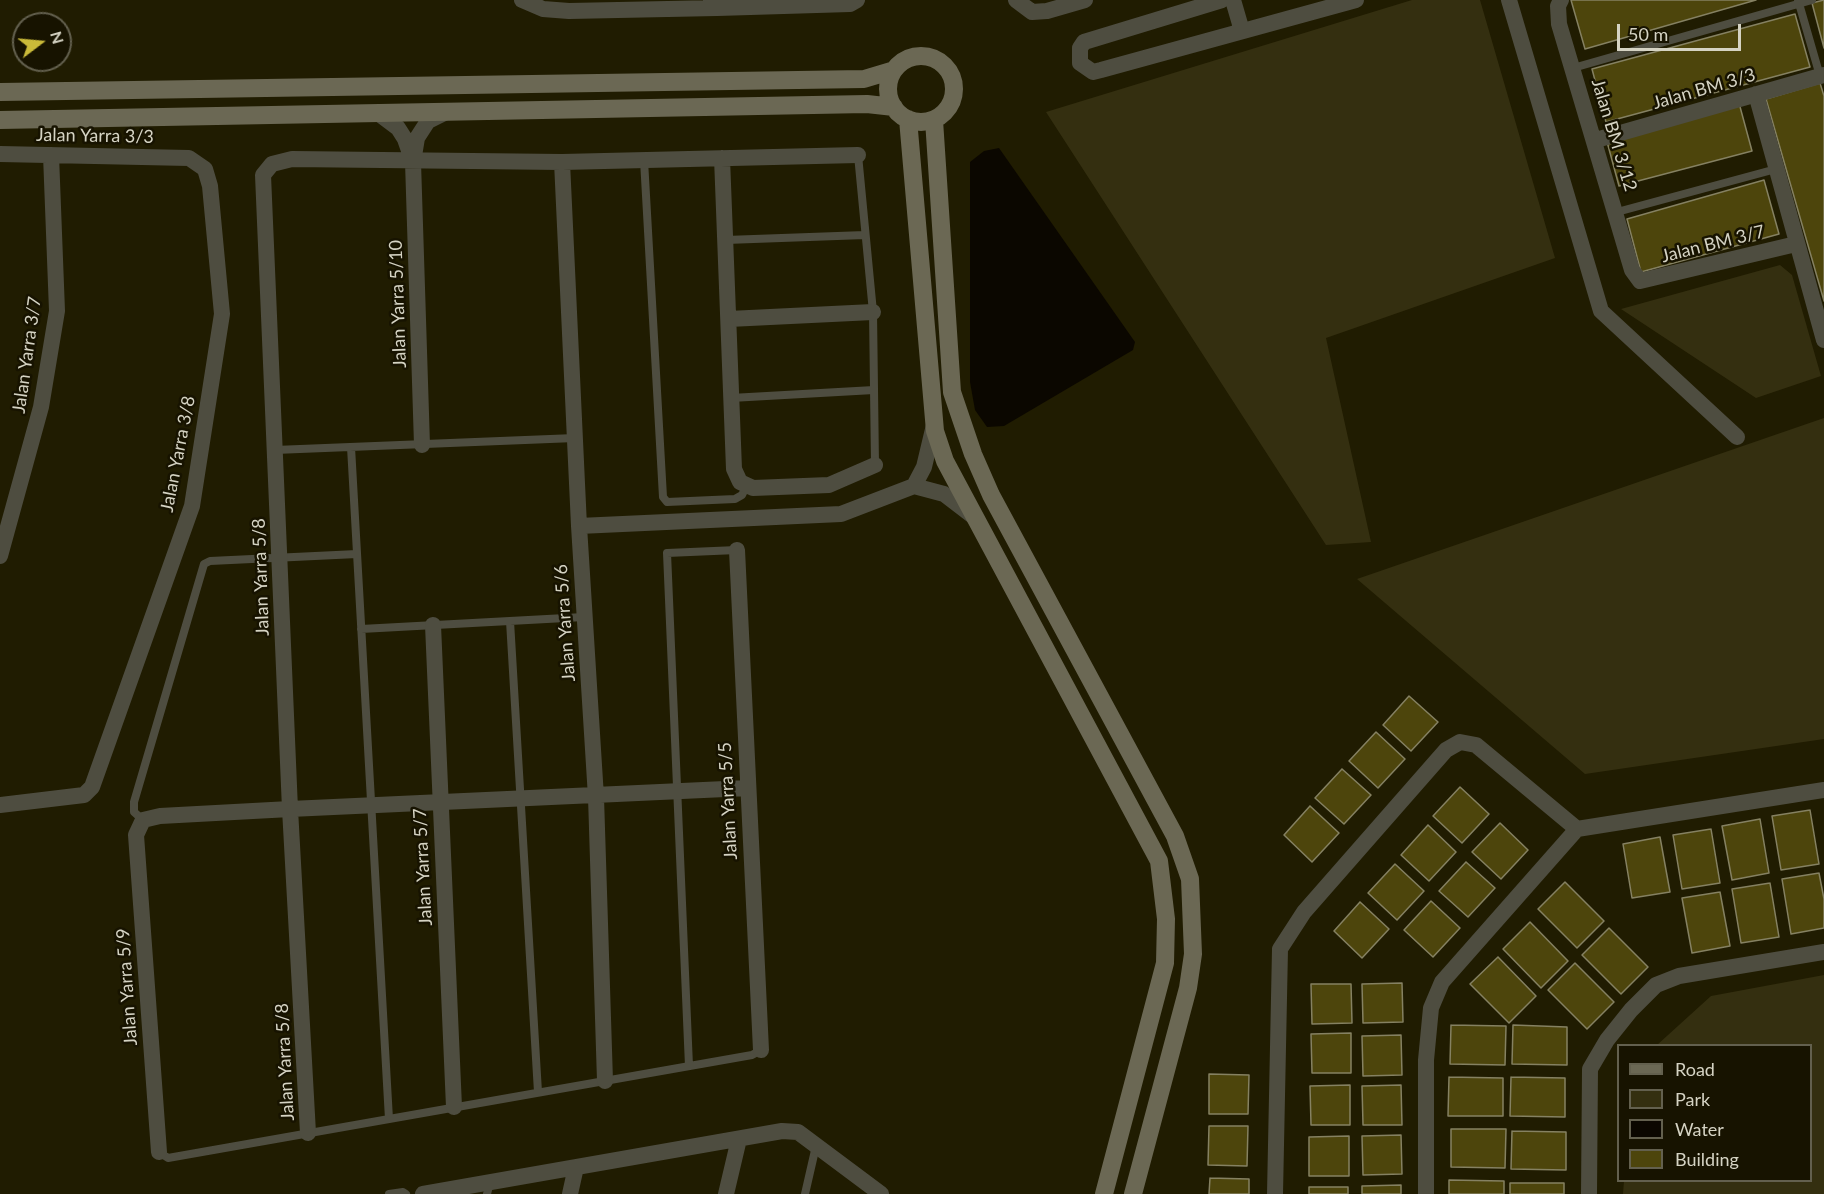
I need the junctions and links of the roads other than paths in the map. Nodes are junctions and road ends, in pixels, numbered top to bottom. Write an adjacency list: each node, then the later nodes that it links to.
1 (522, 0): 12 (street)
2 (857, 0): 12 (street)
3 (1016, 0): 4 (street)
4 (1085, 0)
5 (1222, 0): 13 (street)
6 (1233, 0): 13 (street)
7 (1356, 0): 13 (street)
8 (1509, 0): 45 (street)
9 (1562, 0): 14 (street, Jalan BM 3/12)
10 (1812, 0): 11 (lane)
11 (1798, 2): 14 (lane); 16 (lane)
12 (714, 4)
13 (1242, 31)
14 (1573, 68): 24 (street, Jalan BM 3/12)
15 (894, 70): 17 (street); 21 (street); 23 (street)
16 (1822, 75): 18 (street, Jalan BM 3/3)
17 (0, 92)
18 (1756, 94): 24 (street, Jalan BM 3/3); 33 (street)
19 (447, 111): 20 (street); 21 (street); 31 (street, Jalan Yarra 5/10)
20 (378, 113): 22 (street); 31 (street, Jalan Yarra 5/10)
21 (901, 113): 23 (street); 44 (street)
22 (0, 120)
23 (934, 120): 95 (street)
24 (1596, 140): 34 (street, Jalan BM 3/12)
25 (0, 154): 26 (street, Jalan Yarra 3/3)
26 (51, 155): 28 (street, Jalan Yarra 3/3); 57 (street, Jalan Yarra 3/7)
27 (858, 155): 29 (street, Jalan Yarra 5/8); 35 (lane)
28 (189, 158): 69 (street, Jalan Yarra 3/8)
29 (723, 158): 30 (street, Jalan Yarra 5/8); 36 (street)
30 (644, 160): 32 (street, Jalan Yarra 5/8); 51 (lane)
31 (413, 162): 32 (street, Jalan Yarra 5/8); 47 (street, Jalan Yarra 5/10); 49 (street, Jalan Yarra 5/8)
32 (562, 162): 46 (street, Jalan Yarra 5/6)
33 (1776, 169): 34 (lane); 37 (street)
34 (1617, 212): 38 (street, Jalan BM 3/12)
35 (865, 235): 36 (lane); 39 (lane)
36 (726, 240): 40 (street)
37 (1796, 244): 38 (street, Jalan BM 3/7); 41 (street)
38 (1640, 281)
39 (873, 312): 40 (street); 42 (lane)
40 (729, 319): 43 (street)
41 (1824, 340)
42 (874, 390): 43 (lane); 50 (lane)
43 (732, 398): 51 (street)
44 (934, 424): 52 (street); 53 (street)
45 (1737, 437)
46 (575, 438): 47 (lane); 54 (street, Jalan Yarra 5/6)
47 (422, 444): 48 (lane)
48 (351, 447): 49 (lane); 56 (lane)
49 (275, 450): 58 (street, Jalan Yarra 5/8)
50 (876, 465): 51 (street)
51 (747, 485)
52 (914, 486): 53 (street); 54 (street)
53 (974, 516): 94 (street)
54 (579, 526): 59 (street, Jalan Yarra 5/6)
55 (737, 550): 63 (street, Jalan Yarra 5/5); 65 (lane)
56 (357, 554): 58 (lane); 62 (lane)
57 (0, 556)
58 (280, 558): 71 (street, Jalan Yarra 5/8); 72 (lane)
59 (584, 617): 60 (lane); 66 (street, Jalan Yarra 5/6)
60 (510, 621): 61 (lane); 67 (lane)
61 (433, 625): 62 (lane); 68 (street, Jalan Yarra 5/7)
62 (361, 629): 70 (lane)
63 (747, 788): 65 (street); 75 (street, Jalan Yarra 5/5)
64 (1824, 790): 73 (street)
65 (678, 792): 66 (street); 76 (lane)
66 (596, 796): 67 (street); 77 (street, Jalan Yarra 5/6)
67 (521, 799): 68 (street); 78 (lane)
68 (440, 802): 70 (street); 79 (street, Jalan Yarra 5/7)
69 (0, 805)
70 (370, 805): 71 (street); 80 (lane)
71 (290, 808): 72 (street); 81 (street, Jalan Yarra 5/8)
72 (143, 820): 84 (street, Jalan Yarra 5/9)
73 (1577, 829): 96 (street); 97 (street)
74 (1824, 952): 98 (street)
75 (761, 1050): 76 (lane)
76 (689, 1066): 77 (lane)
77 (605, 1081): 78 (lane)
78 (538, 1092): 79 (lane)
79 (454, 1107): 80 (lane)
80 (389, 1119): 81 (lane)
81 (308, 1133): 84 (lane)
82 (739, 1139): 83 (street); 85 (street); 91 (street)
83 (816, 1146): 92 (lane); 93 (street)
84 (159, 1152)
85 (576, 1167): 86 (street); 90 (street)
86 (489, 1188): 89 (street)
87 (389, 1194): 88 (lane)
88 (406, 1194)
89 (423, 1194)
90 (570, 1194)
91 (726, 1194)
92 (805, 1194)
93 (881, 1194)
94 (1104, 1194)
95 (1133, 1194)
96 (1275, 1194)
97 (1426, 1194)
98 (1589, 1194)

